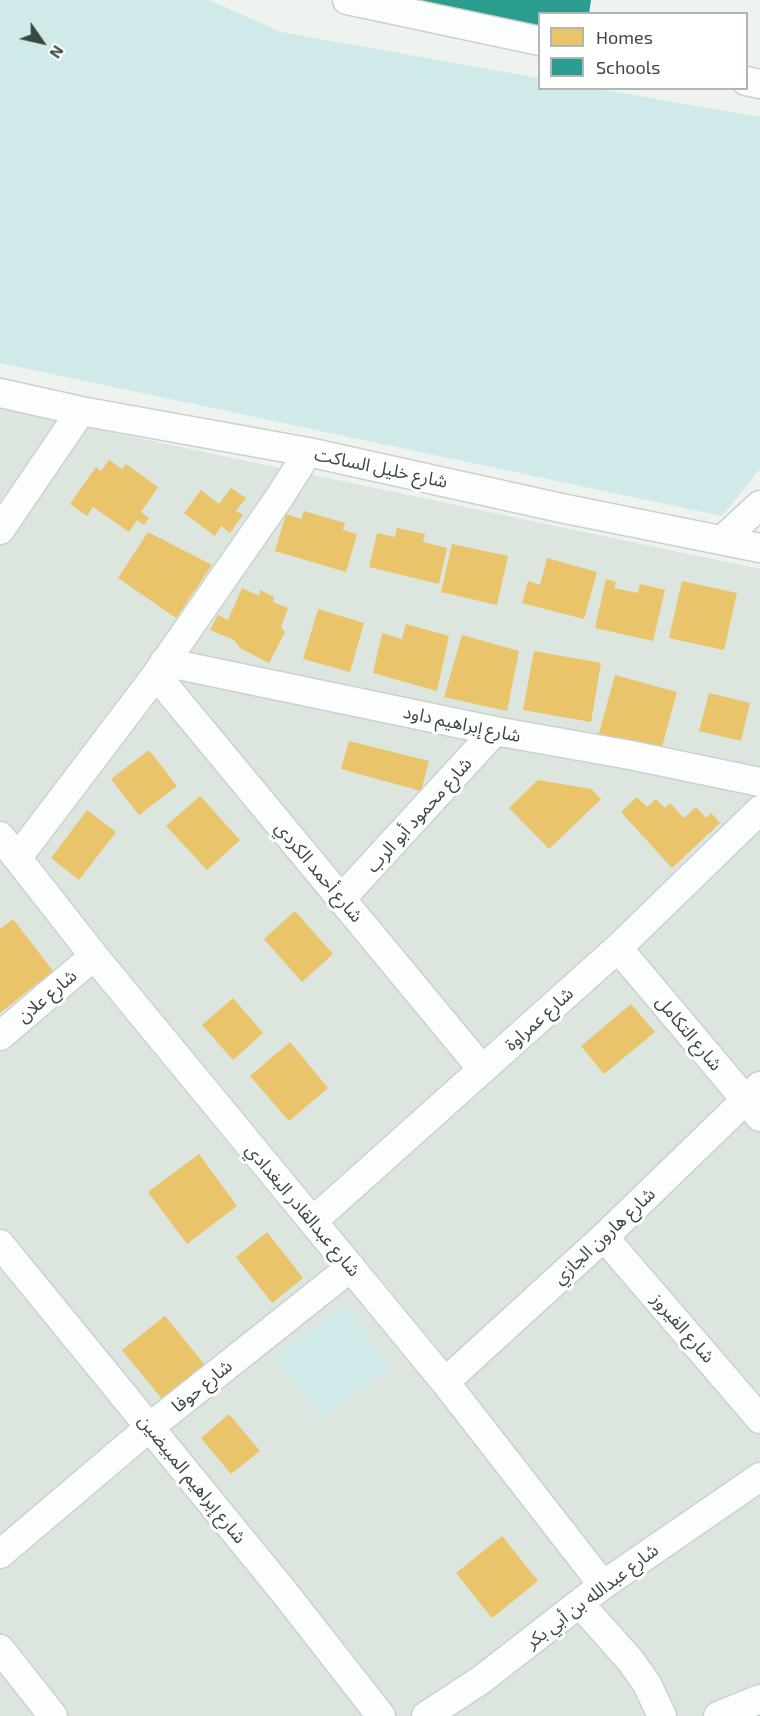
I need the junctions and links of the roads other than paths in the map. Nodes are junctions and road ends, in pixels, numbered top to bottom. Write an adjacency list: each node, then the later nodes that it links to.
1 (347, 0): 2 (street)
2 (538, 41)
3 (0, 393): 4 (street, شارع خليل الساكت)
4 (81, 411): 5 (street, شارع خليل الساكت); 7 (street)
5 (308, 452): 8 (street, شارع خليل الساكت); 10 (street)
6 (760, 505): 8 (street)
7 (0, 530)
8 (722, 540): 9 (street, شارع خليل الساكت)
9 (760, 548)
10 (160, 668): 11 (street, شارع إبراهيم داود); 14 (street); 15 (street, شارع أحمد الكردي)
11 (495, 731): 12 (street, شارع إبراهيم داود); 15 (street, شارع محمود أبو الرب)
12 (760, 782)
13 (760, 810): 16 (street, شارع عمراوة)
14 (9, 846): 17 (street, شارع عبدالقادر البغدادي)
15 (342, 898): 19 (street, شارع أحمد الكردي)
16 (618, 948): 19 (street, شارع عمراوة); 20 (street, شارع التكامل)
17 (94, 956): 18 (street, شارع علان); 21 (street, شارع عبدالقادر البغدادي)
18 (0, 1036)
19 (482, 1070): 21 (street, شارع عمراوة)
20 (755, 1101): 22 (street, شارع هارون الجازي)
21 (313, 1221): 24 (street, شارع عبدالقادر البغدادي)
22 (604, 1238): 25 (street, شارع هارون الجازي); 26 (street, شارع الفيروز)
23 (0, 1244): 27 (street, شارع إبراهيم المبيضين)
24 (351, 1267): 25 (street, شارع عبدالقادر البغدادي); 27 (street, شارع حوفا)
25 (445, 1382): 30 (street, شارع عبدالقادر البغدادي)
26 (760, 1419)
27 (150, 1427): 29 (street, شارع حوفا); 35 (street, شارع إبراهيم المبيضين)
28 (760, 1477): 30 (street, شارع عبدالله بن أبي بكر)
29 (0, 1554)
30 (603, 1585): 31 (street, شارع عبدالله بن أبي بكر)
31 (580, 1604): 36 (street, شارع عبدالله بن أبي بكر); 37 (street)
32 (0, 1649): 34 (street)
33 (760, 1699): 38 (street)
34 (53, 1716)
35 (381, 1716)
36 (426, 1716)
37 (662, 1716)
38 (718, 1716)

